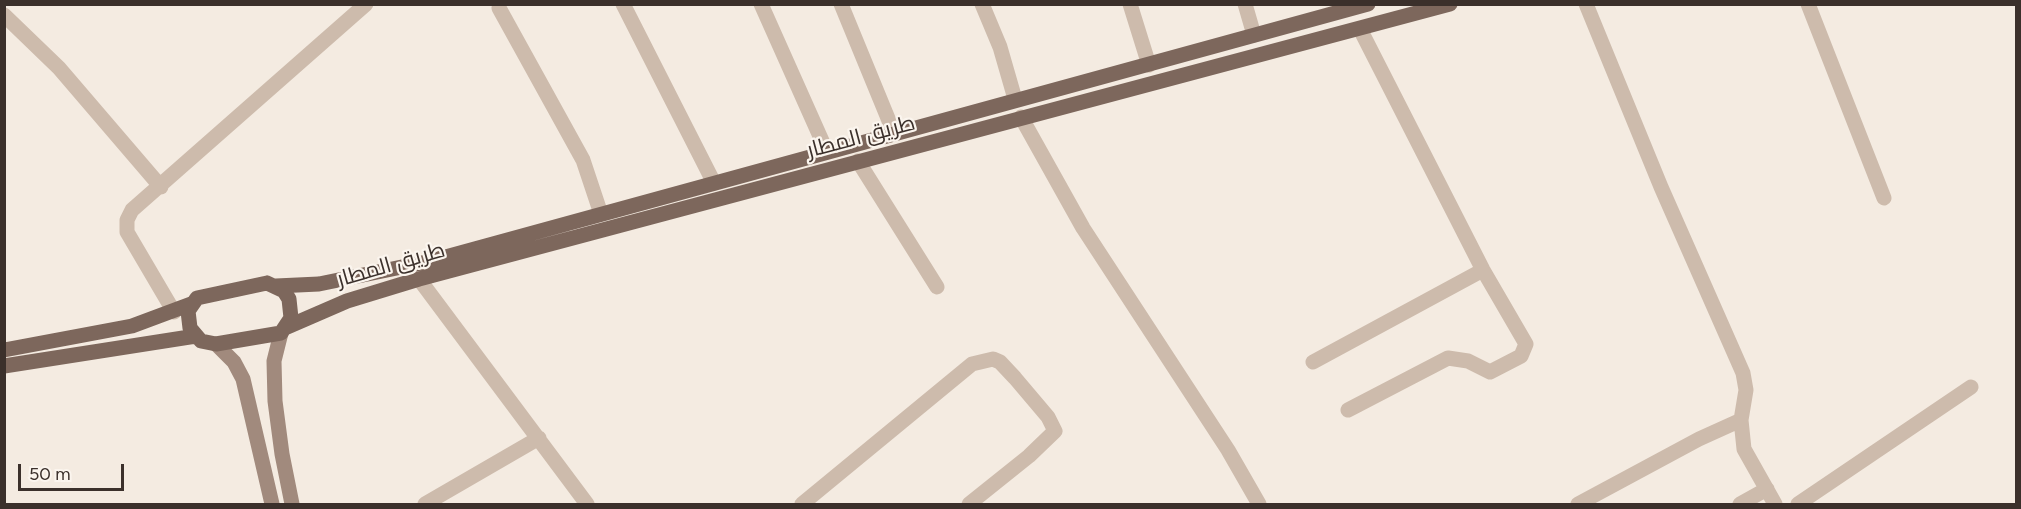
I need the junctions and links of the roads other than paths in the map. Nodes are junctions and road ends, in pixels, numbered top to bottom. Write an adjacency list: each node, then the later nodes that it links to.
1 (366, 4): 23 (street)
2 (623, 4): 22 (street)
3 (761, 4): 20 (street)
4 (841, 4): 19 (street)
5 (982, 4): 17 (street)
6 (1130, 4): 16 (street)
7 (1245, 4): 15 (street)
8 (1368, 4): 15 (main road, طريق المطار)
9 (1450, 4): 14 (main road, طريق المطار)
10 (1586, 4): 42 (street)
11 (1808, 4): 24 (street)
12 (499, 8): 25 (street)
13 (4, 15): 23 (street)
14 (1360, 29): 18 (main road, طريق المطار); 26 (street)
15 (1254, 35): 16 (main road, طريق المطار)
16 (1149, 65): 17 (main road, طريق المطار)
17 (1015, 99): 19 (main road, طريق المطار)
18 (1021, 117): 21 (main road, طريق المطار); 51 (street)
19 (894, 133): 20 (main road, طريق المطار)
20 (827, 152): 22 (main road, طريق المطار)
21 (858, 161): 27 (main road, طريق المطار); 29 (street)
22 (714, 183): 25 (main road, طريق المطار)
23 (161, 187): 31 (street)
24 (1884, 198)
25 (601, 214): 28 (main road, طريق المطار)
26 (1483, 270): 38 (street); 41 (street)
27 (419, 279): 32 (main road, طريق المطار); 43 (street)
28 (276, 286): 30 (main road, طريق المطار); 32 (main road)
29 (937, 287)
30 (191, 304): 31 (main road); 33 (main road)
31 (174, 312): 34 (main road)
32 (284, 330): 35 (main road, طريق المطار); 46 (street)
33 (196, 336): 35 (main road); 37 (main road)
34 (82, 337): 36 (main road); 37 (main road)
35 (216, 344): 45 (street)
36 (4, 350)
37 (86, 354): 39 (main road)
38 (1313, 362)
39 (4, 366)
40 (1971, 387): 55 (street)
41 (1348, 410)
42 (1742, 420): 44 (street); 52 (street)
43 (539, 438): 47 (street); 48 (street)
44 (1767, 489): 53 (street); 54 (street)
45 (272, 504)
46 (292, 504)
47 (425, 504)
48 (587, 504)
49 (802, 504): 50 (street)
50 (969, 504)
51 (1259, 504)
52 (1578, 504)
53 (1740, 504)
54 (1775, 504)
55 (1798, 504)

